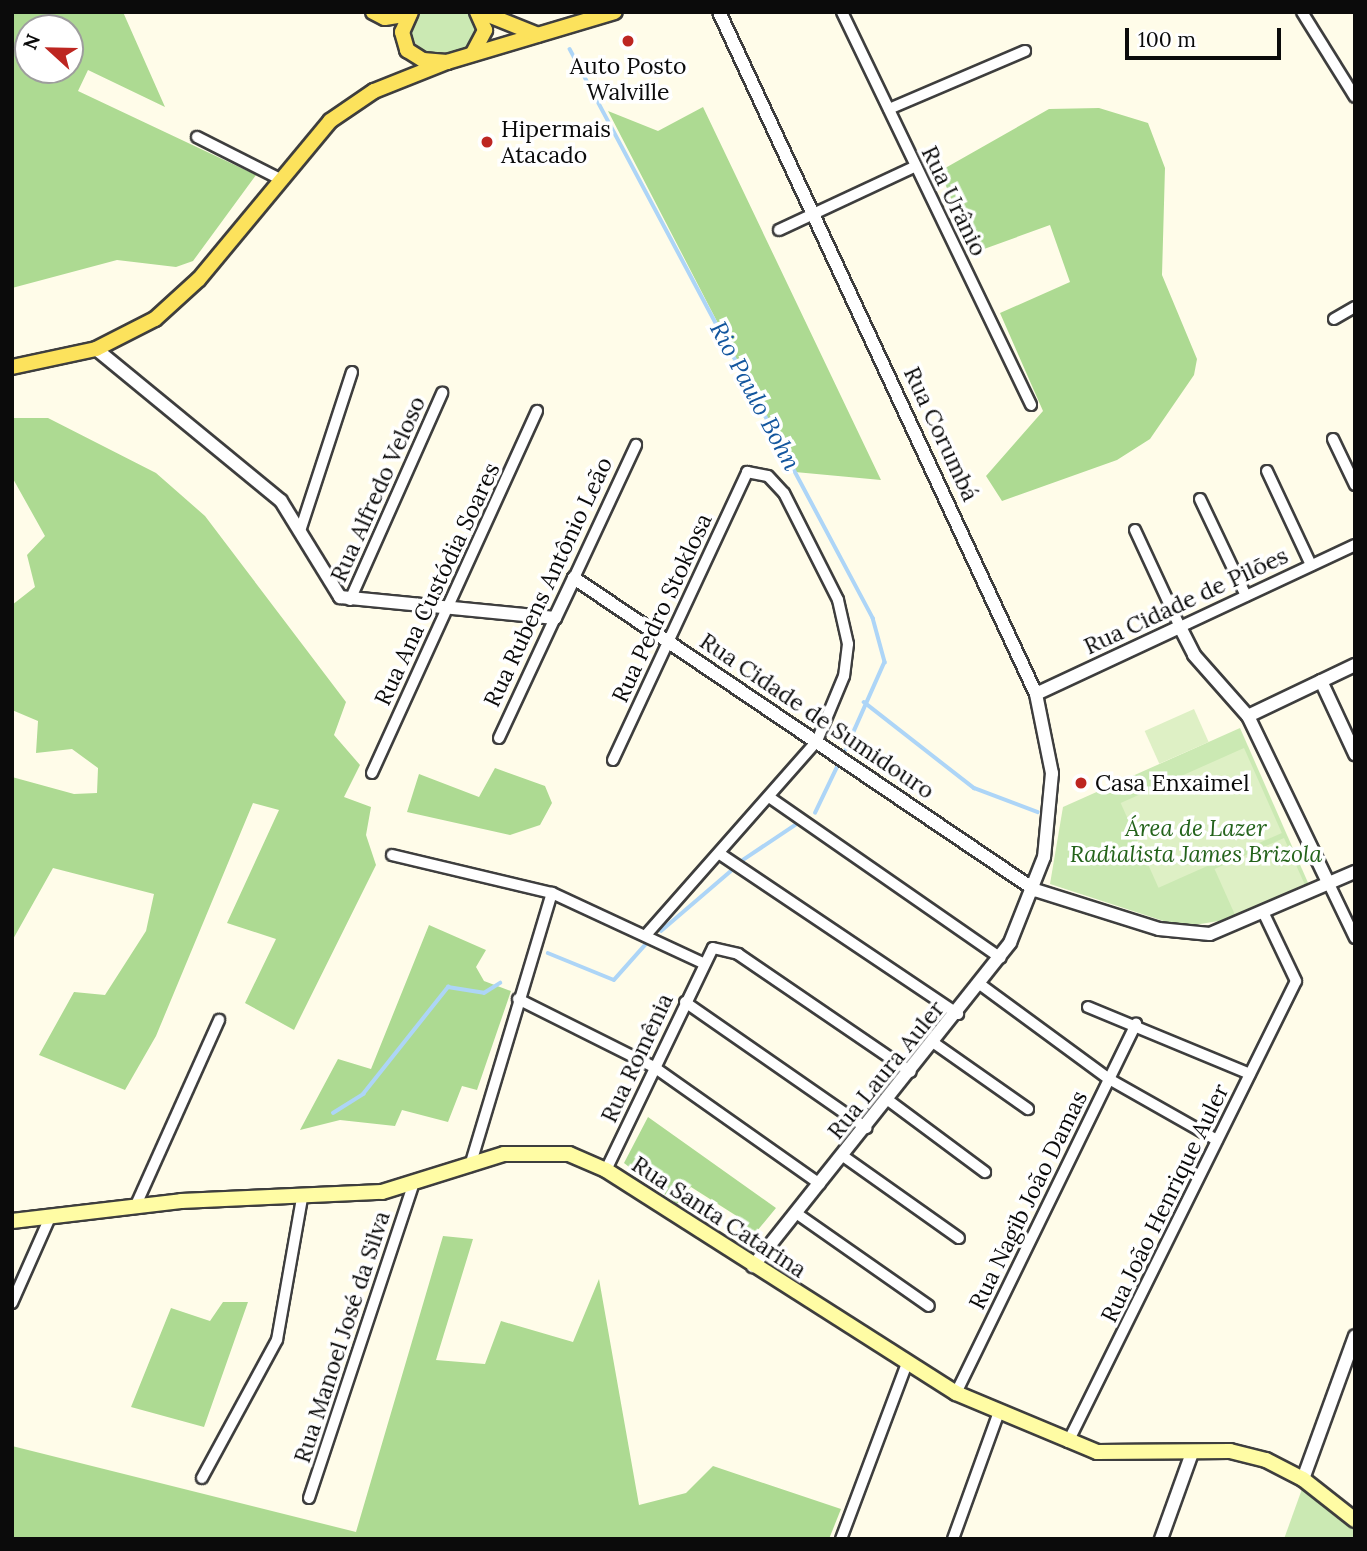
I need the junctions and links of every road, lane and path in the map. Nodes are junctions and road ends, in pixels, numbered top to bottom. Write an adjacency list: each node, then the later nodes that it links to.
1 (373, 12): 7 (main road)
2 (479, 12): 8 (main road); 10 (main road)
3 (615, 12): 8 (main road)
4 (719, 12): 17 (street, Rua Corumbá)
5 (842, 12): 13 (street, Rua Urânio)
6 (1302, 12): 12 (street)
7 (411, 13): 11 (main road)
8 (539, 35): 10 (main road)
9 (1025, 51): 13 (street)
10 (473, 54): 11 (main road)
11 (447, 62): 16 (main road)
12 (1355, 97)
13 (889, 109): 15 (street, Rua Urânio)
14 (197, 137): 16 (street)
15 (916, 166): 17 (street); 25 (street, Rua Urânio)
16 (280, 179): 21 (main road)
17 (815, 213): 18 (street); 45 (street, Rua Corumbá)
18 (779, 230)
19 (1355, 307): 20 (street)
20 (1334, 319)
21 (96, 349): 22 (main road); 32 (street)
22 (12, 367)
23 (352, 372): 32 (street)
24 (442, 393): 38 (street, Rua Alfredo Veloso)
25 (1031, 405)
26 (537, 411): 39 (street, Rua Ana Custódia Soares)
27 (1333, 439): 30 (street)
28 (636, 445): 36 (street, Rua Rubens Antônio Leão)
29 (1267, 471): 35 (street)
30 (1355, 485)
31 (1200, 499): 37 (street)
32 (301, 528): 38 (street)
33 (1135, 530): 41 (street)
34 (1355, 545): 35 (street, Rua Cidade de Pilões)
35 (1311, 565): 37 (street, Rua Cidade de Pilões)
36 (574, 578): 40 (street, Rua Rubens Antônio Leão); 42 (street, Rua Cidade de Sumidouro)
37 (1246, 596): 41 (street, Rua Cidade de Pilões)
38 (350, 600): 39 (street)
39 (447, 609): 40 (street); 51 (street, Rua Ana Custódia Soares)
40 (555, 618): 47 (street, Rua Rubens Antônio Leão)
41 (1180, 627): 45 (street, Rua Cidade de Pilões); 46 (street)
42 (668, 640): 48 (street, Rua Cidade de Sumidouro); 48 (street, Rua Pedro Stoklosa); 50 (street, Rua Pedro Stoklosa)
43 (1355, 665): 44 (street)
44 (1321, 681): 46 (street); 49 (street)
45 (1036, 694): 57 (street, Rua Corumbá)
46 (1248, 716): 56 (street)
47 (499, 738)
48 (817, 741): 52 (street); 57 (street, Rua Cidade de Sumidouro)
49 (1355, 754)
50 (613, 760)
51 (372, 773)
52 (769, 797): 53 (street); 62 (street)
53 (720, 854): 60 (street); 68 (street)
54 (392, 855): 58 (street)
55 (1355, 872): 56 (street, Rua Cidade de Sumidouro)
56 (1329, 884): 59 (street, Rua Cidade de Sumidouro); 61 (street)
57 (1035, 890): 59 (street, Rua Cidade de Sumidouro); 62 (street, Rua Laura Auler)
58 (552, 893): 60 (street); 65 (street)
59 (1265, 914): 74 (street, Rua João Henrique Auler)
60 (647, 934): 63 (street)
61 (1355, 938)
62 (1000, 958): 64 (street, Rua Laura Auler)
63 (703, 963): 66 (street, Rua Romênia); 73 (street)
64 (981, 985): 68 (street, Rua Laura Auler); 75 (street)
65 (518, 999): 72 (street); 81 (street)
66 (685, 1002): 72 (street, Rua Romênia); 78 (street)
67 (1088, 1007): 70 (street)
68 (958, 1014): 71 (street, Rua Laura Auler)
69 (219, 1020): 87 (street)
70 (1136, 1024): 74 (street); 75 (street, Rua Nagib João Damas)
71 (934, 1043): 73 (street, Rua Laura Auler); 77 (street)
72 (654, 1067): 82 (street, Rua Romênia); 84 (street)
73 (911, 1072): 76 (street, Rua Laura Auler)
74 (1250, 1074): 79 (street, Rua João Henrique Auler)
75 (1109, 1079): 79 (street); 97 (street, Rua Nagib João Damas)
76 (888, 1100): 78 (street, Rua Laura Auler); 83 (street)
77 (1028, 1109)
78 (866, 1128): 80 (street, Rua Laura Auler)
79 (1217, 1140): 99 (street, Rua João Henrique Auler)
80 (843, 1156): 84 (street, Rua Laura Auler); 91 (street)
81 (470, 1166): 82 (main road, Rua Santa Catarina); 85 (main road, Rua Santa Catarina)
82 (606, 1170): 92 (main road, Rua Santa Catarina)
83 (985, 1172)
84 (820, 1184): 88 (street, Rua Laura Auler)
85 (412, 1188): 86 (main road, Rua Santa Catarina); 103 (street, Rua Manoel José da Silva)
86 (302, 1198): 87 (main road, Rua Santa Catarina); 101 (street)
87 (136, 1205): 89 (main road, Rua Santa Catarina)
88 (796, 1213): 92 (street, Rua Laura Auler); 94 (street)
89 (51, 1215): 90 (main road, Rua Santa Catarina); 93 (street)
90 (12, 1221)
91 (958, 1238)
92 (753, 1266): 96 (main road, Rua Santa Catarina)
93 (12, 1303)
94 (929, 1306)
95 (1355, 1336): 102 (street)
96 (906, 1366): 97 (main road, Rua Santa Catarina); 105 (street)
97 (956, 1393): 98 (main road, Rua Santa Catarina)
98 (999, 1412): 99 (main road, Rua Santa Catarina); 106 (street)
99 (1068, 1442): 100 (main road, Rua Santa Catarina)
100 (1192, 1453): 102 (main road, Rua Santa Catarina); 107 (street)
101 (202, 1478)
102 (1303, 1479): 104 (main road, Rua Santa Catarina)
103 (309, 1498)
104 (1355, 1520)
105 (841, 1539)
106 (953, 1539)
107 (1161, 1539)

